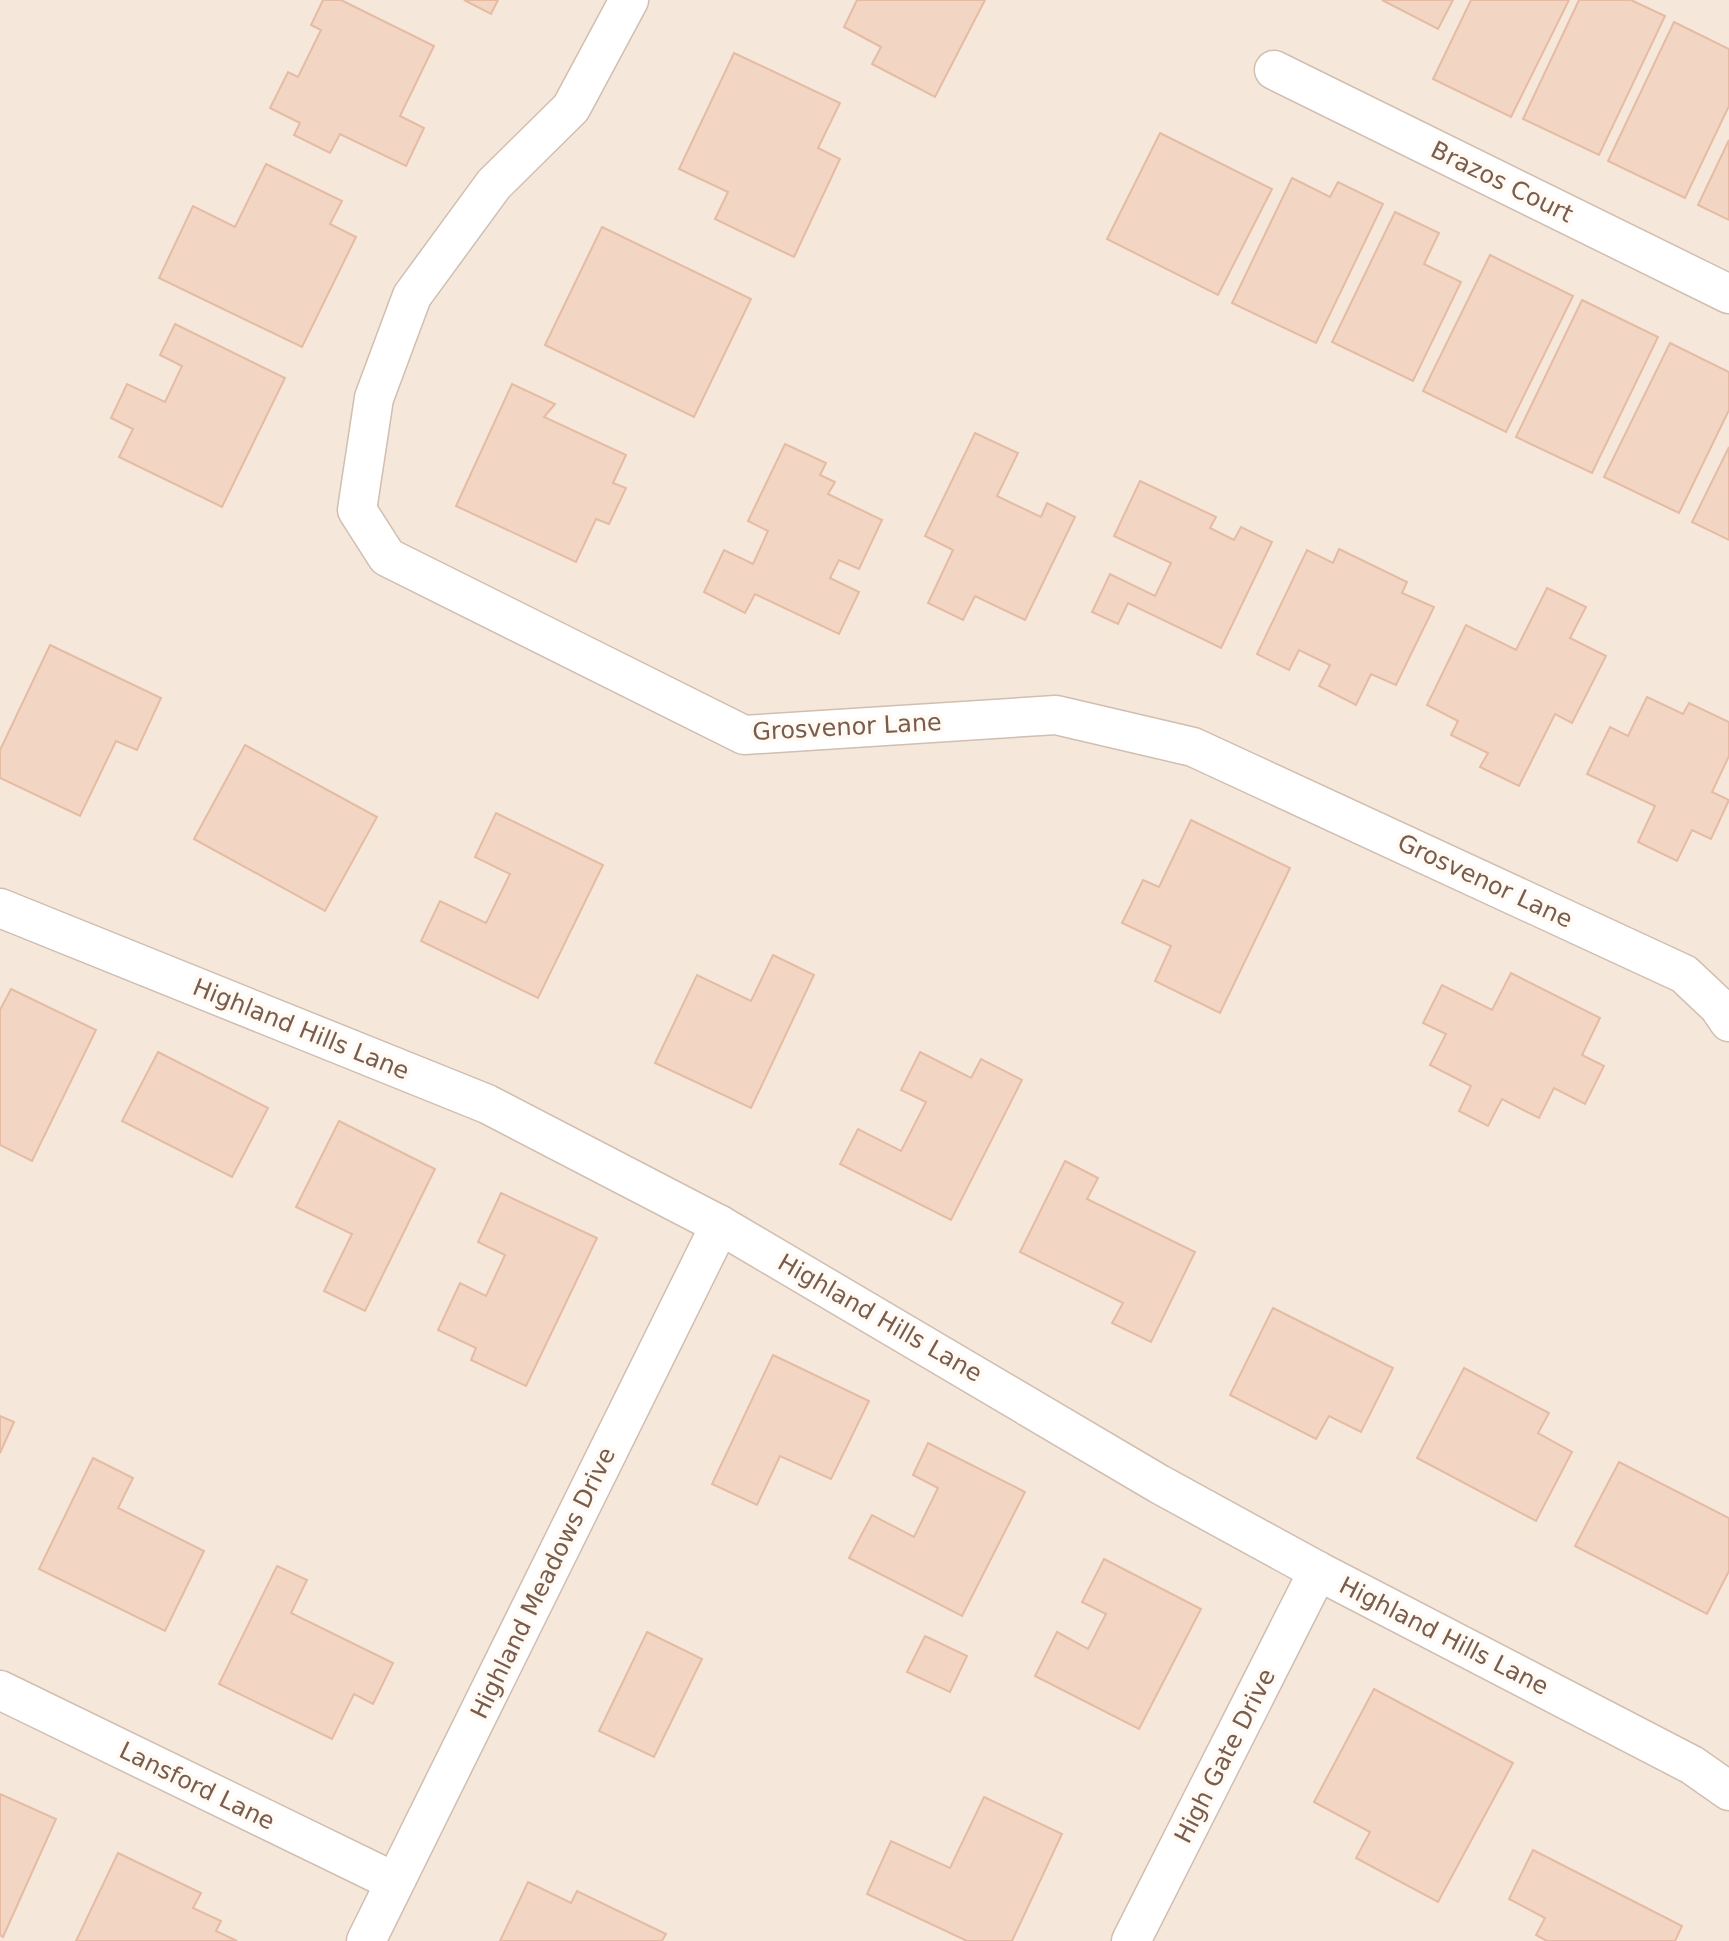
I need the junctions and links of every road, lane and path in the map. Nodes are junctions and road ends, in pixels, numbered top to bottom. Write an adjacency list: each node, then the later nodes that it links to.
1 (629, 0): 5 (street, Grosvenor Lane)
2 (1274, 70): 3 (street, Brazos Court)
3 (1729, 294)
4 (0, 908): 6 (street, Highland Hills Lane)
5 (1729, 1022)
6 (720, 1225): 7 (street, Highland Hills Lane); 10 (street, Highland Meadows Drive)
7 (1318, 1571): 9 (street, Highland Hills Lane); 12 (street, High Gate Drive)
8 (0, 1690): 10 (street, Lansford Lane)
9 (1729, 1791)
10 (395, 1882): 11 (street, Highland Meadows Drive)
11 (366, 1941)
12 (1131, 1941)

